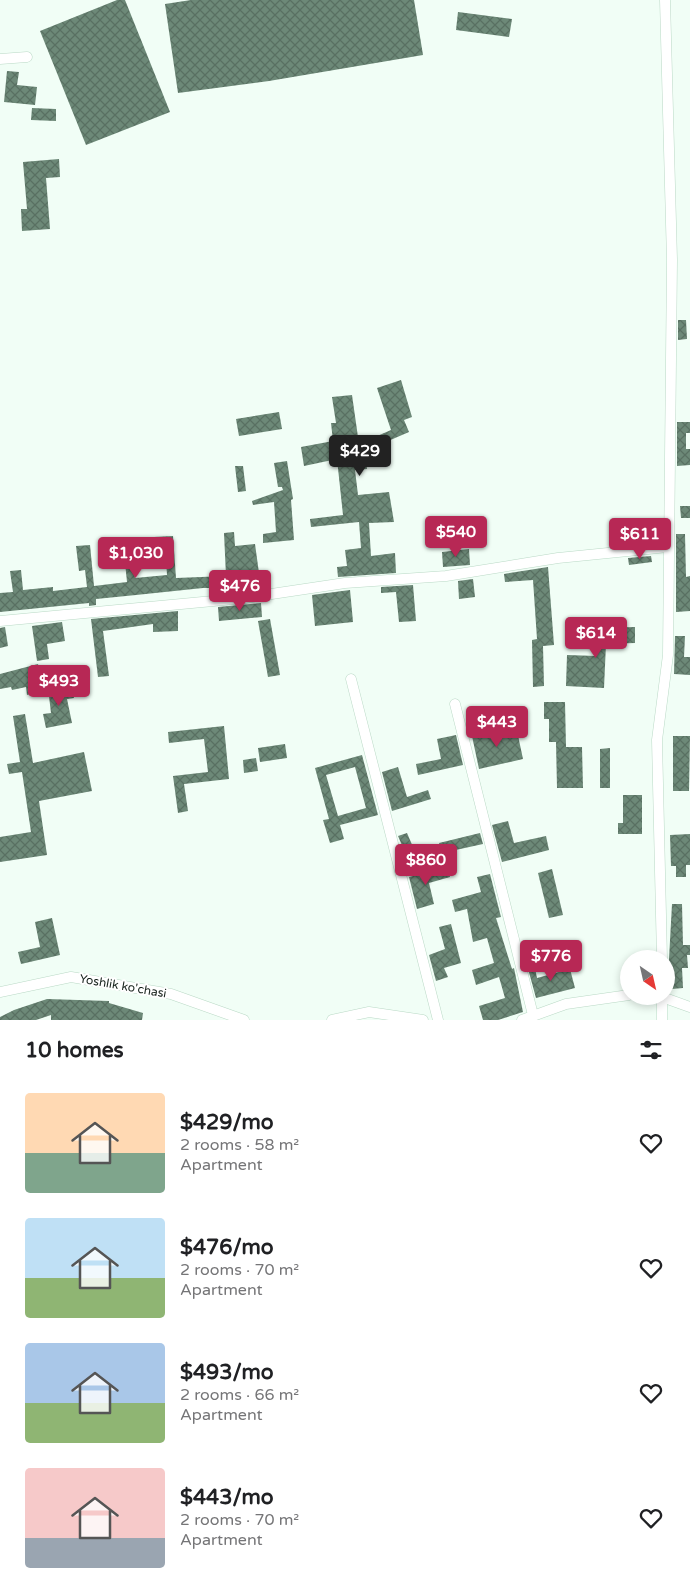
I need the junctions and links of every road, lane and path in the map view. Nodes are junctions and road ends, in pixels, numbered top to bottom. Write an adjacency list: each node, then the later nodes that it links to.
1 (666, 0): 4 (street)
2 (27, 57): 3 (street)
3 (0, 59)
4 (668, 547): 5 (street); 8 (street)
5 (0, 621)
6 (352, 679): 18 (street)
7 (455, 704): 14 (street)
8 (662, 950)
9 (0, 992): 15 (street, Yoshlik ko'chasi)
10 (620, 996): 14 (street)
11 (675, 1001): 13 (street)
12 (662, 1005): 20 (street)
13 (690, 1007)
14 (533, 1015): 19 (street)
15 (244, 1020)
16 (332, 1020): 17 (street)
17 (423, 1020)
18 (438, 1020)
19 (522, 1020)
20 (662, 1020)

